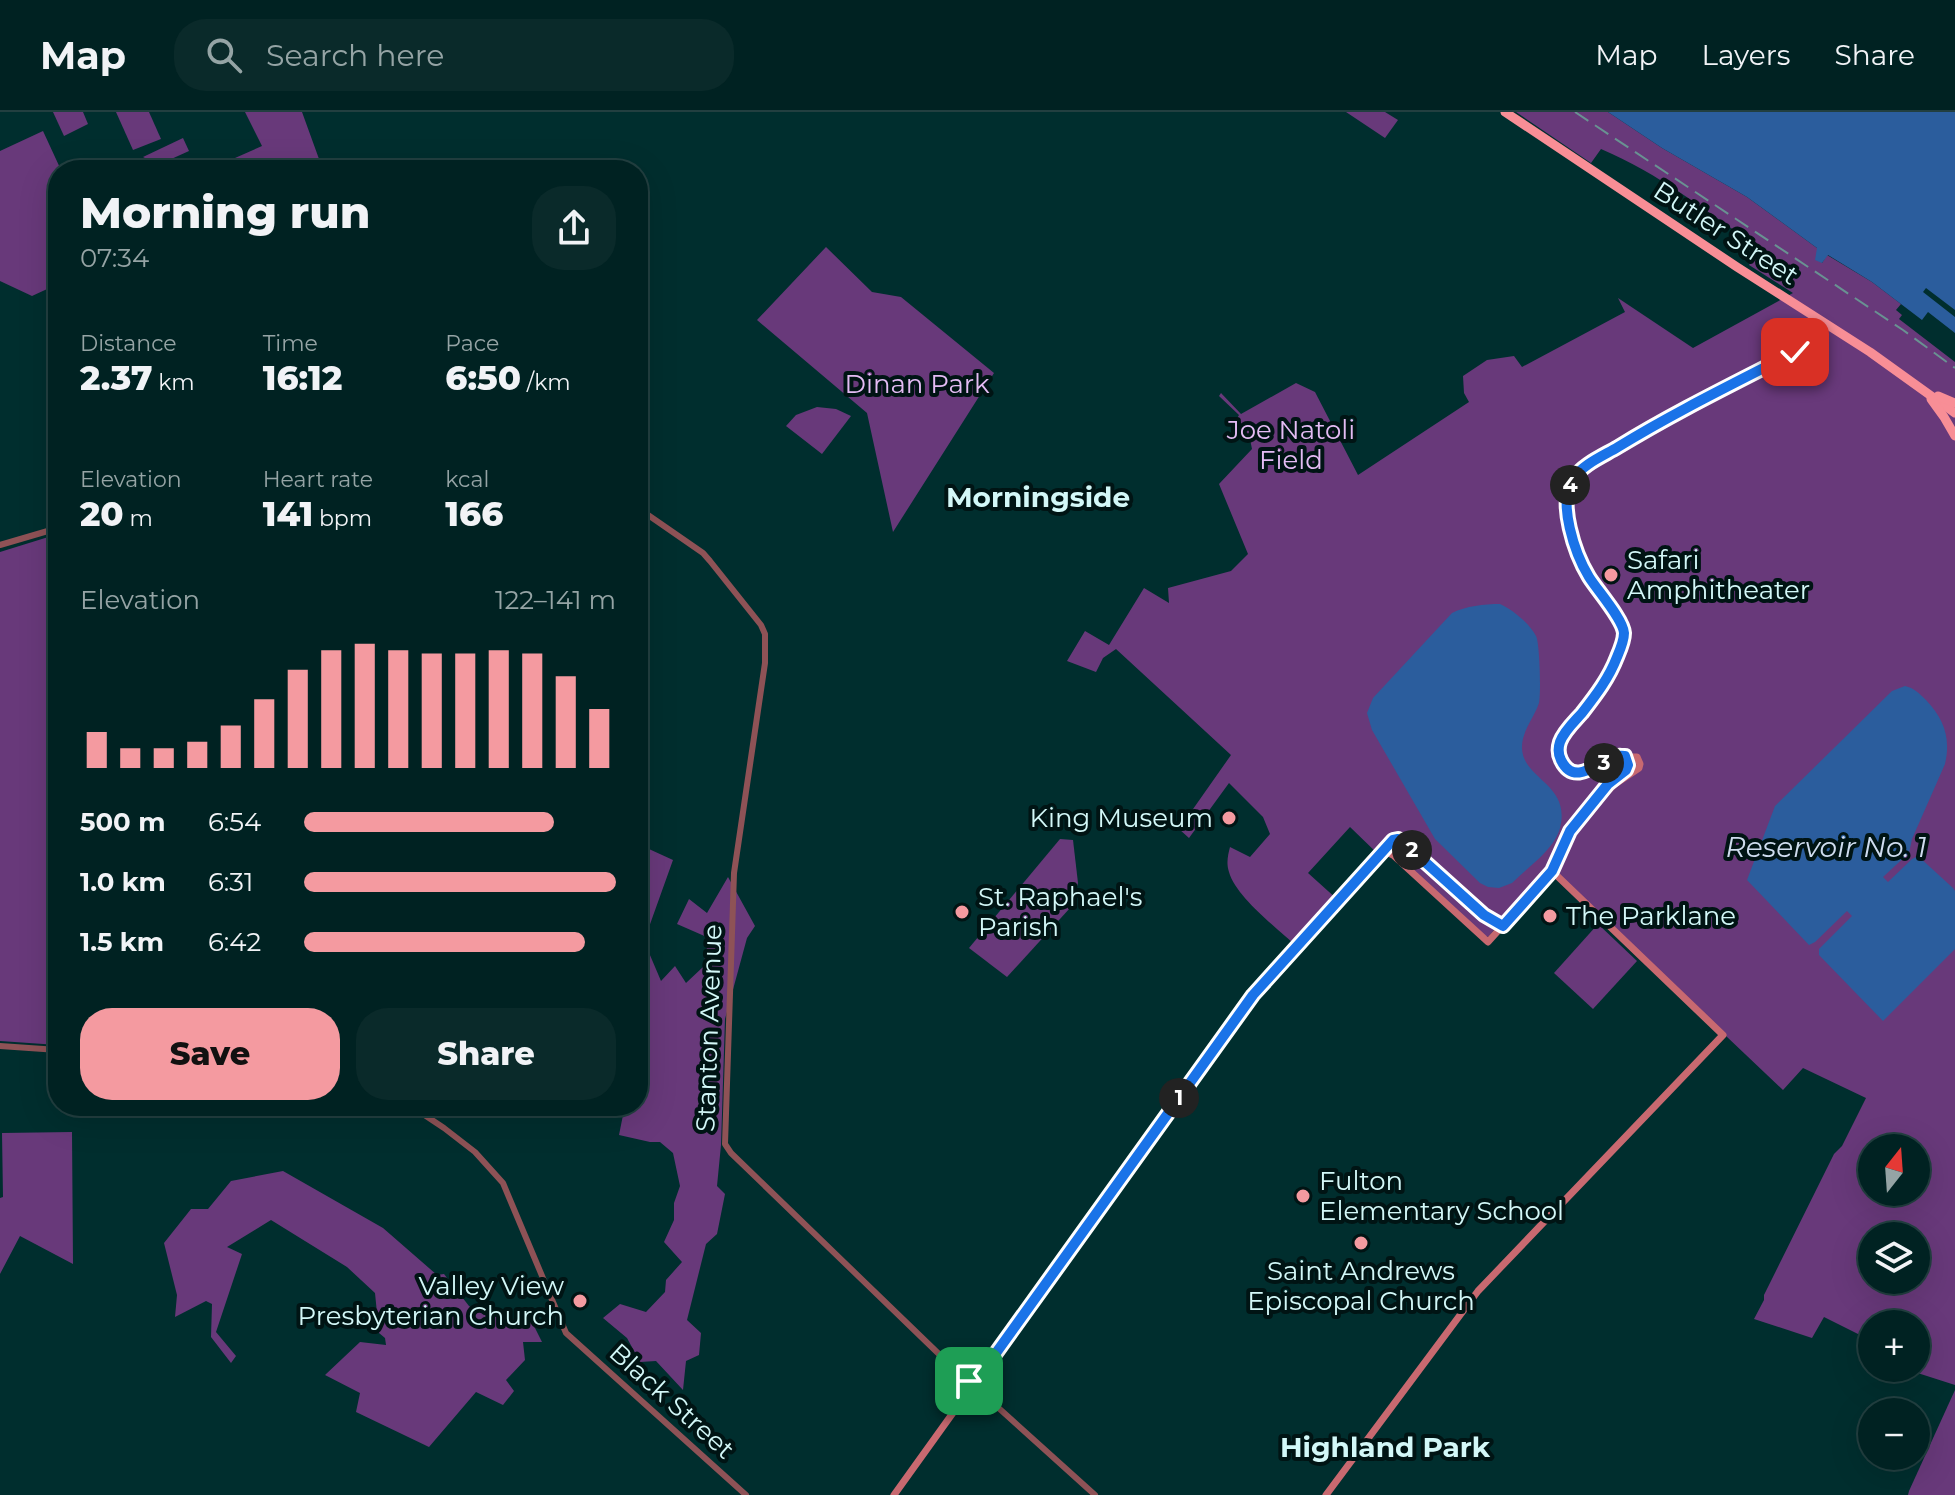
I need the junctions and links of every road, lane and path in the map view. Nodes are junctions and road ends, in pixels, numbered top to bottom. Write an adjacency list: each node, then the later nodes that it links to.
1 (1505, 112): 2 (highway, Butler Street)
2 (1822, 322): 3 (highway, Butler Street); 10 (main road)
3 (1924, 390): 4 (highway); 5 (highway); 6 (highway)
4 (1955, 403)
5 (1955, 413)
6 (1955, 436)
7 (648, 515): 18 (street, Stanton Avenue)
8 (48, 531): 9 (street)
9 (0, 545)
10 (1625, 756): 11 (main road); 11 (main road)
11 (1590, 808): 13 (main road)
12 (1381, 853): 14 (main road); 14 (main road); 18 (main road)
13 (1552, 871): 14 (main road); 22 (main road)
14 (1503, 926)
15 (0, 1046): 16 (street)
16 (48, 1049)
17 (426, 1116): 19 (street, Black Street)
18 (973, 1385): 20 (main road); 21 (street, Stanton Avenue)
19 (746, 1495)
20 (894, 1495)
21 (1095, 1495)
22 (1326, 1495)

